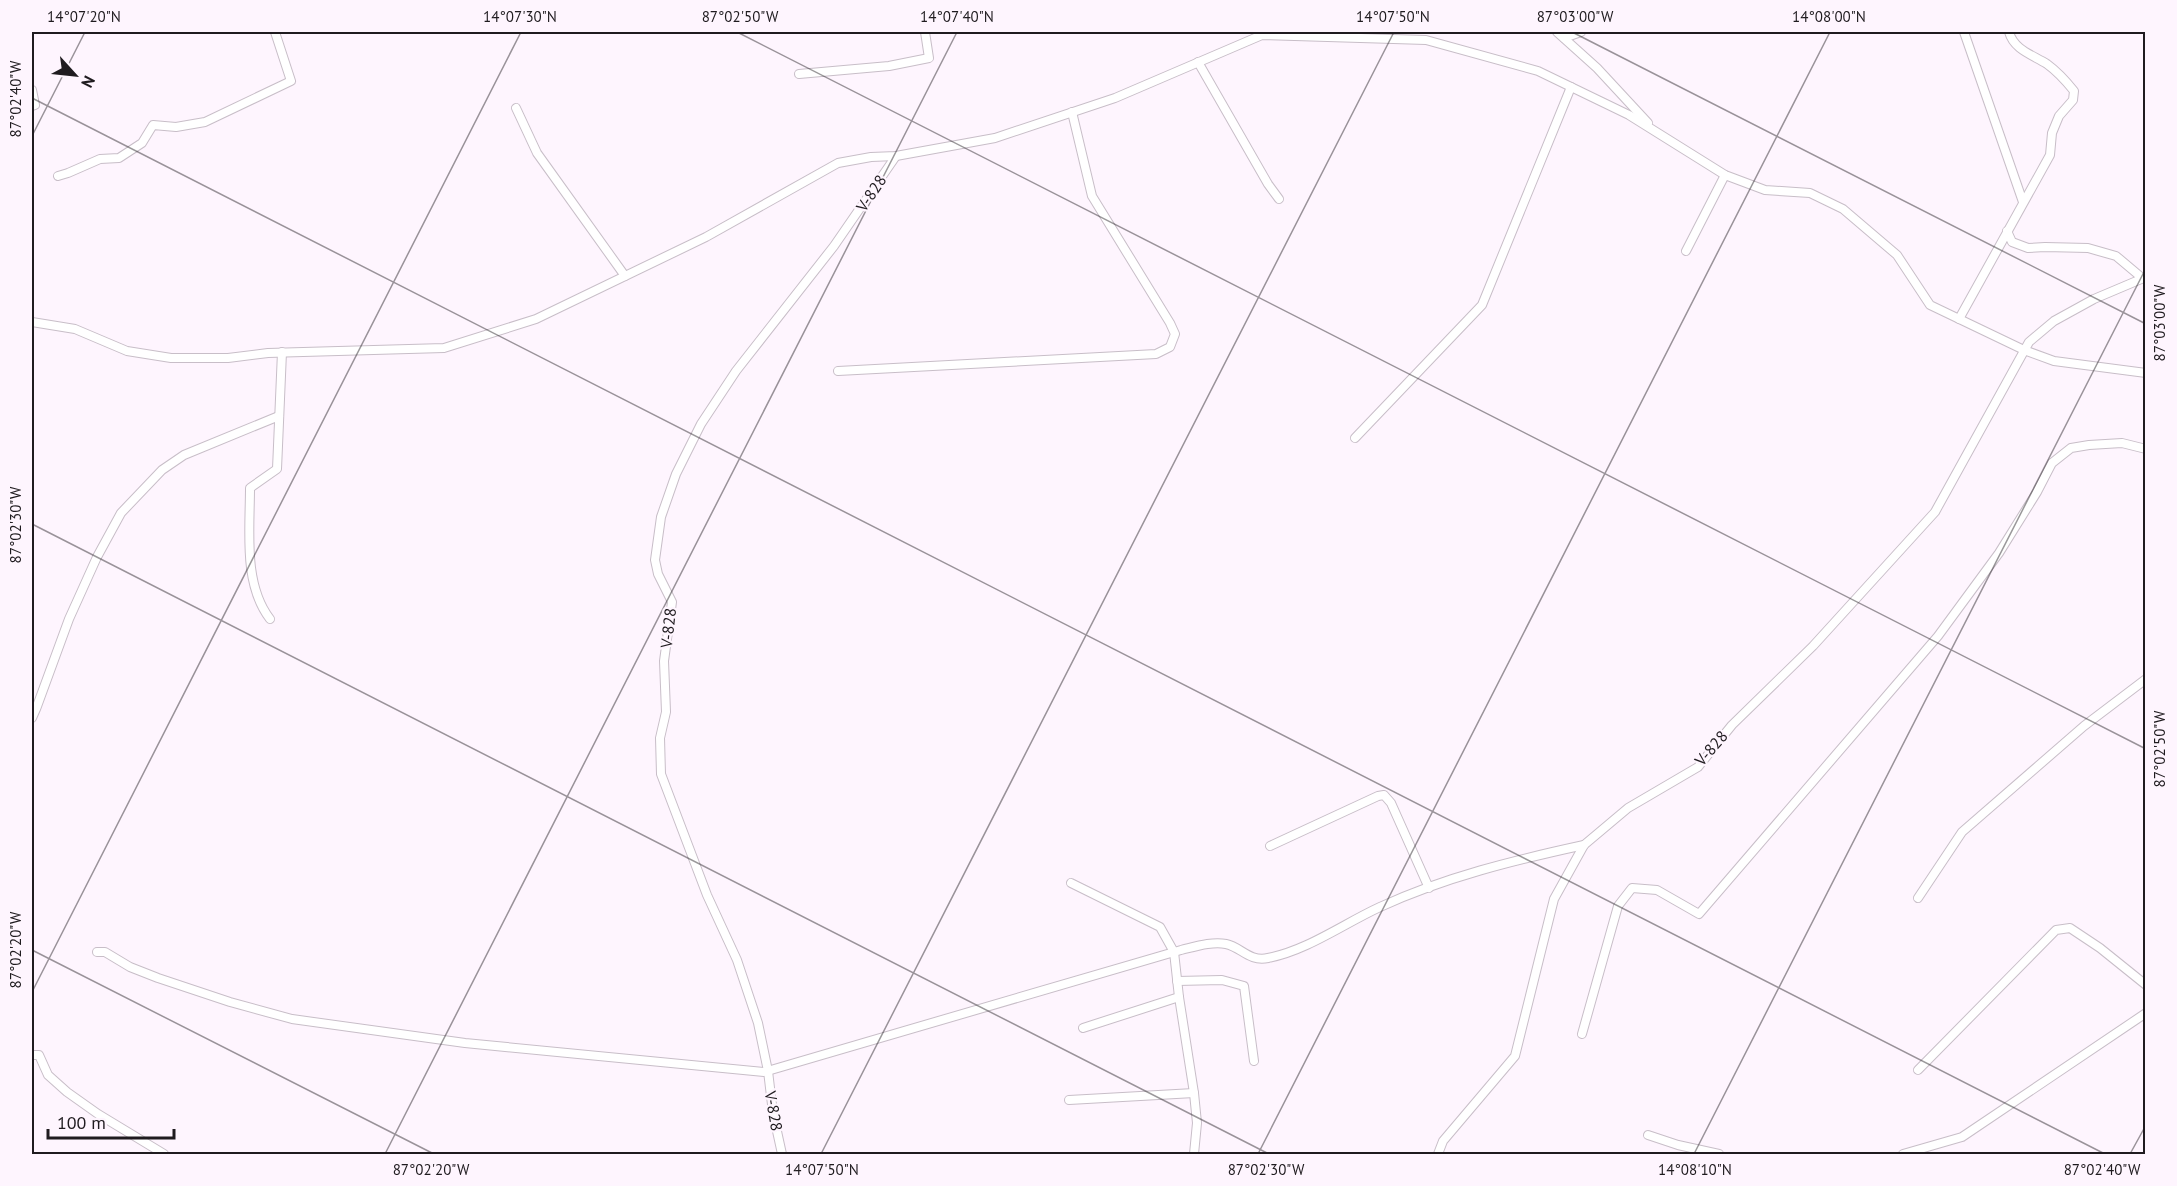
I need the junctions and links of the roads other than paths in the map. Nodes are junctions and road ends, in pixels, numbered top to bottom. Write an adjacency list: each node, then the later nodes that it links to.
1 (275, 32): 19 (street)
2 (925, 32): 10 (street)
3 (1557, 32): 8 (street)
4 (1581, 32): 8 (street)
5 (1964, 32): 21 (street)
6 (2009, 32): 21 (street)
7 (1250, 35): 9 (street); 11 (street)
8 (1563, 38): 16 (street)
9 (1198, 62): 15 (street); 20 (street)
10 (799, 74)
11 (1571, 87): 16 (street); 33 (street)
12 (32, 90): 13 (street)
13 (32, 106)
14 (516, 108): 24 (street)
15 (1072, 112): 17 (street); 30 (street)
16 (1655, 131): 18 (street)
17 (896, 156): 24 (street); 54 (street, V-828)
18 (1725, 175): 23 (street); 26 (street)
19 (58, 176)
20 (1279, 199)
21 (2024, 202): 22 (street)
22 (2007, 231): 25 (street); 26 (street)
23 (1686, 251)
24 (625, 276): 29 (street)
25 (2143, 277): 28 (street, V-828)
26 (1959, 319): 28 (street)
27 (32, 322): 29 (street)
28 (2024, 350): 31 (street); 38 (street, V-828)
29 (282, 352): 32 (street)
30 (838, 371)
31 (2145, 373)
32 (279, 416): 35 (street); 37 (street)
33 (1355, 438)
34 (2145, 449): 50 (street)
35 (270, 619)
36 (2145, 679): 42 (street)
37 (32, 718)
38 (1584, 845): 41 (street); 61 (street, V-828)
39 (1270, 846): 41 (street)
40 (1071, 883): 44 (street)
41 (1429, 888): 44 (street)
42 (1918, 898)
43 (97, 952): 54 (street)
44 (1174, 952): 45 (street); 54 (street)
45 (1177, 981): 47 (street); 52 (street)
46 (2145, 985): 53 (street)
47 (1179, 997): 49 (street); 55 (street)
48 (2145, 1013): 63 (street)
49 (1083, 1028)
50 (1582, 1034)
51 (32, 1054): 58 (street)
52 (1254, 1061)
53 (1918, 1070)
54 (768, 1071): 59 (street, V-828)
55 (1194, 1093): 56 (street); 60 (street)
56 (1069, 1100)
57 (1648, 1135): 62 (street)
58 (164, 1155)
59 (782, 1155)
60 (1194, 1155)
61 (1438, 1155)
62 (1719, 1155)
63 (1903, 1155)

